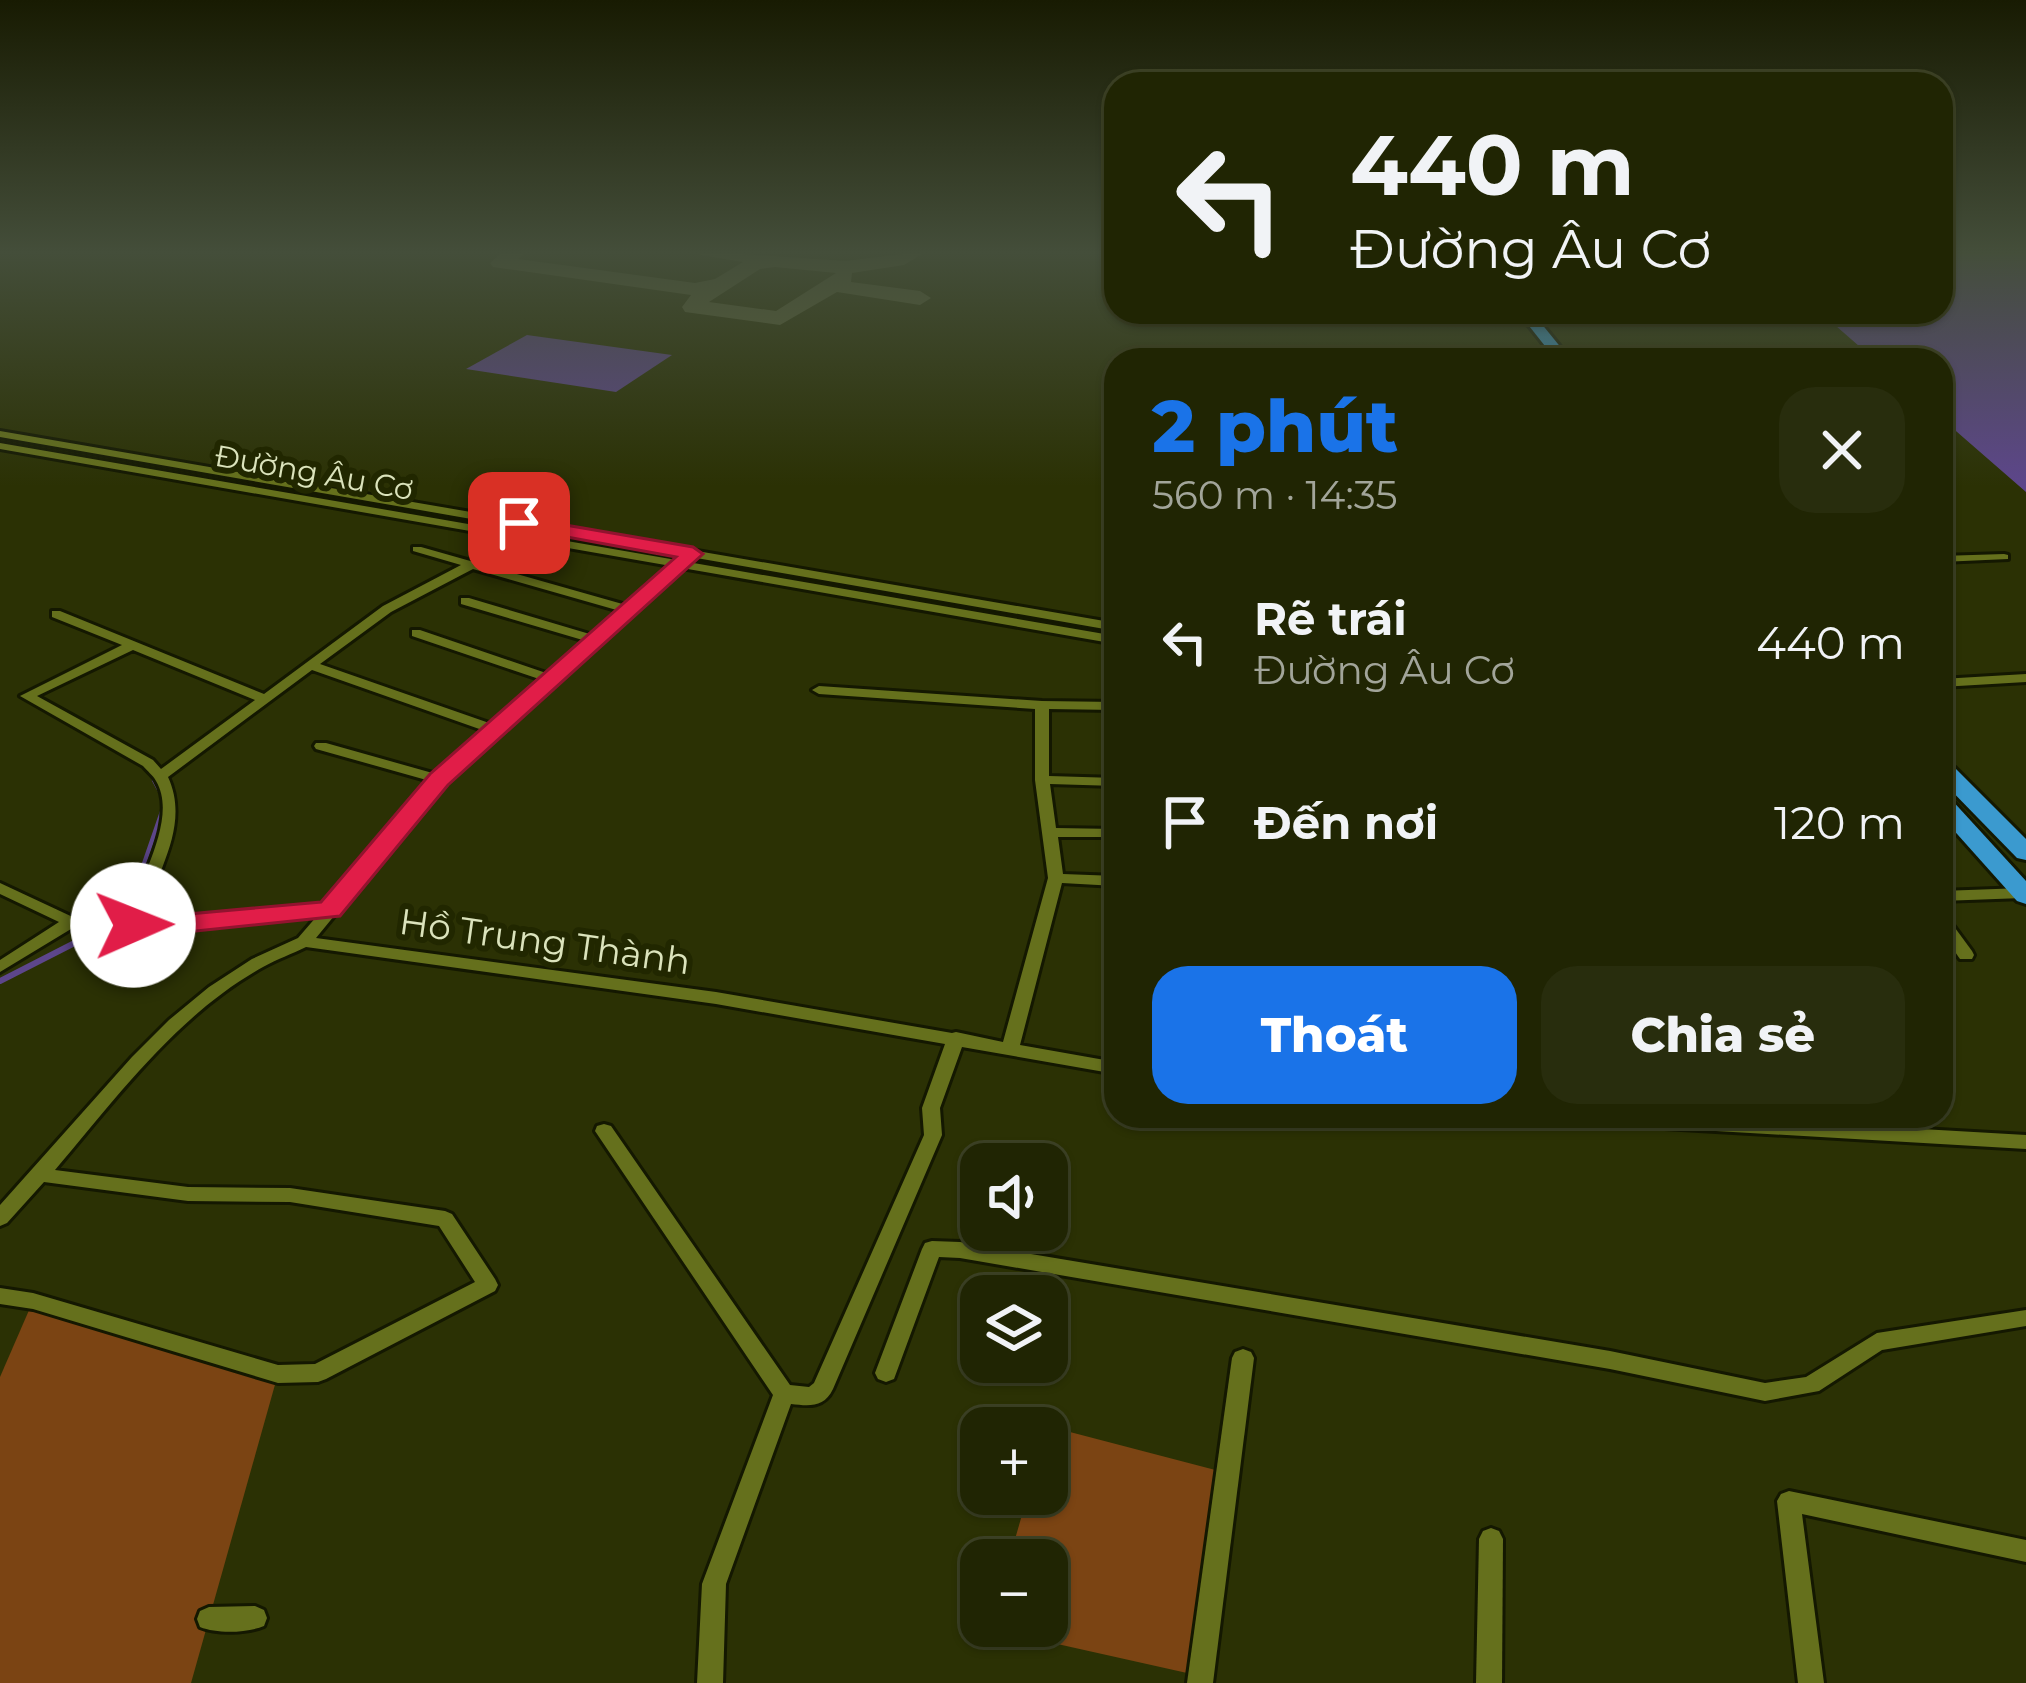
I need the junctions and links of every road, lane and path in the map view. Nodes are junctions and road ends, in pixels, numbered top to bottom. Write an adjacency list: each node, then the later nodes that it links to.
1 (0, 434): 4 (street, Đường Âu Cơ)
2 (0, 446): 7 (street, Đường Âu Cơ)
3 (417, 548): 8 (street)
4 (693, 554): 7 (street); 11 (street, Đường Âu Cơ)
5 (2004, 557): 6 (street)
6 (1953, 559)
7 (680, 565): 10 (street); 11 (street, Đường Âu Cơ)
8 (470, 566): 10 (street); 18 (street)
9 (465, 601): 16 (street)
10 (626, 608): 16 (street)
11 (984, 612): 13 (street, Đường Âu Cơ); 15 (street, Đường Âu Cơ)
12 (56, 614): 17 (street)
13 (1104, 626)
14 (416, 633): 19 (street)
15 (1104, 637)
16 (594, 639): 19 (street)
17 (129, 646): 23 (street); 28 (street)
18 (310, 665): 23 (street); 26 (street)
19 (550, 678): 26 (street)
20 (2026, 678): 21 (street)
21 (1953, 682)
22 (819, 690): 24 (street)
23 (265, 699): 28 (street)
24 (1042, 705): 25 (street); 31 (street)
25 (1104, 706)
26 (493, 729): 30 (street)
27 (321, 746): 30 (street)
28 (161, 776): 46 (street)
29 (1953, 778): 34 (highway)
30 (439, 779): 44 (street)
31 (1042, 780): 32 (street); 35 (street)
32 (1104, 782)
33 (1953, 814): 37 (highway)
34 (2006, 831): 37 (highway); 38 (highway)
35 (1050, 832): 36 (street); 39 (street)
36 (1104, 833)
37 (1972, 834): 42 (highway)
38 (2026, 853)
39 (1056, 878): 40 (street); 52 (street)
40 (1104, 880)
41 (0, 888): 45 (street)
42 (2025, 894): 43 (street)
43 (1953, 896)
44 (330, 910): 46 (street); 48 (street)
45 (69, 923): 46 (street); 50 (street)
46 (134, 927)
47 (1953, 937): 49 (street)
48 (304, 942): 51 (street, Hồ Trung Thành); 57 (street)
49 (1966, 955)
50 (0, 967)
51 (956, 1038): 52 (street, Hồ Trung Thành); 63 (street)
52 (1010, 1048): 53 (street, Hồ Trung Thành)
53 (1104, 1066)
54 (1785, 1128): 56 (street)
55 (604, 1131): 63 (street)
56 (2026, 1142)
57 (44, 1175): 58 (street); 59 (street)
58 (0, 1218)
59 (0, 1296)
60 (2026, 1318): 62 (street)
61 (1244, 1358): 69 (street)
62 (886, 1373)
63 (784, 1394): 68 (street)
64 (1491, 1540): 70 (street)
65 (2026, 1551): 71 (street)
66 (255, 1618): 67 (street)
67 (209, 1619)
68 (710, 1683)
69 (1200, 1683)
70 (1489, 1683)
71 (1811, 1683)

